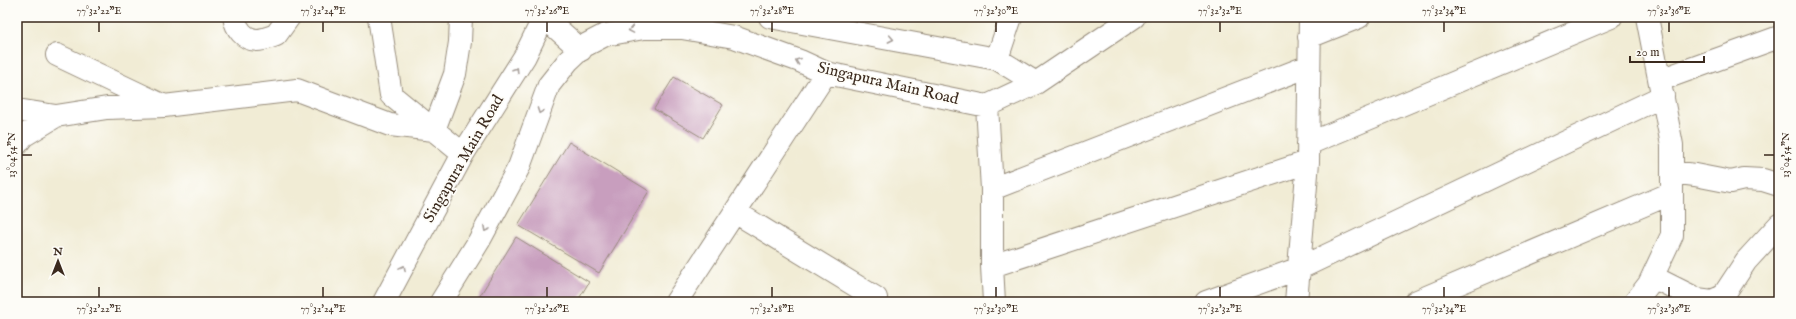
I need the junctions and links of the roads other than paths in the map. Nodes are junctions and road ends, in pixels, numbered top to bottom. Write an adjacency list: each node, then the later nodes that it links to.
1 (234, 17): 2 (street)
2 (289, 17)
3 (379, 17): 26 (street)
4 (461, 17): 26 (street)
5 (544, 17): 15 (street); 29 (street, Singapura Main Road, one-way to 5)
6 (770, 17): 12 (street)
7 (1011, 17): 17 (street)
8 (1134, 17): 20 (street)
9 (1358, 17): 13 (street)
10 (1611, 17): 28 (street)
11 (1647, 17): 21 (street)
12 (871, 26): 17 (street, one-way to 17)
13 (1309, 27): 18 (street)
14 (1779, 37): 21 (street)
15 (580, 50): 19 (street, Singapura Main Road, one-way to 15); 40 (street, Singapura Main Road, one-way to 40)
16 (57, 55): 22 (street)
17 (997, 59): 20 (street)
18 (1309, 66): 28 (street); 32 (street)
19 (826, 73): 23 (street, Singapura Main Road); 33 (street)
20 (1036, 83): 23 (street)
21 (1661, 88): 30 (street); 36 (street)
22 (164, 106): 25 (street); 26 (street)
23 (988, 106): 32 (street)
24 (17, 110): 25 (street)
25 (56, 116): 27 (street)
26 (434, 130): 29 (street)
27 (17, 144)
28 (1308, 153): 35 (street); 36 (street)
29 (464, 154): 39 (street, Singapura Main Road, one-way to 29)
30 (1672, 183): 31 (street); 37 (street); 45 (street)
31 (1779, 185)
32 (992, 188): 35 (street)
33 (735, 212): 38 (street); 41 (street)
34 (1779, 225): 37 (street)
35 (992, 266): 42 (street)
36 (1300, 268): 43 (street); 44 (street)
37 (1653, 277): 46 (street)
38 (877, 301)
39 (384, 302)
40 (440, 302)
41 (676, 302)
42 (994, 302)
43 (1206, 302)
44 (1296, 302)
45 (1415, 302)
46 (1636, 302)

